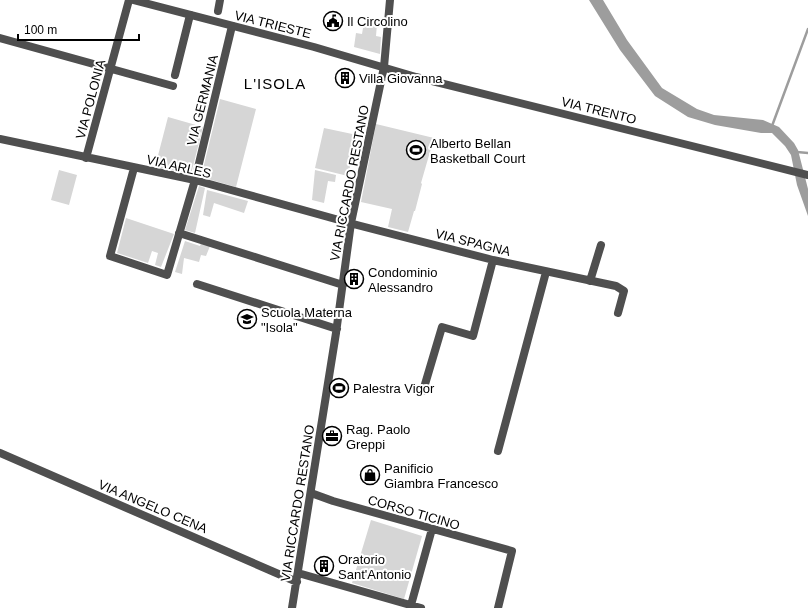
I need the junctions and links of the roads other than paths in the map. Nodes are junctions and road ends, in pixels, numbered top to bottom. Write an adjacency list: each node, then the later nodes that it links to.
1 (129, 0): 10 (street, VIA POLONIA)
2 (133, 0): 6 (street, VIA TRIESTE)
3 (220, 0): 5 (street)
4 (390, 0): 9 (street, VIA RICCARDO RESTANO)
5 (218, 11)
6 (190, 15): 7 (street, VIA TRIESTE); 11 (street)
7 (232, 26): 9 (street, VIA TRIESTE); 17 (street, VIA GERMANIA)
8 (0, 38): 10 (street)
9 (384, 67): 16 (street, VIA TRENTO); 18 (street, VIA RICCARDO RESTANO)
10 (110, 69): 12 (street); 14 (street, VIA POLONIA)
11 (175, 75)
12 (173, 86)
13 (0, 139): 14 (street, VIA ARLES)
14 (86, 158): 15 (street, VIA ARLES)
15 (134, 168): 17 (street, VIA ARLES); 19 (street, VIA GERMANIA)
16 (808, 175)
17 (195, 180): 18 (street, VIA ARLES); 19 (street, VIA GERMANIA)
18 (351, 223): 21 (street, VIA SPAGNA); 25 (street, VIA RICCARDO RESTANO)
19 (179, 233): 25 (street)
20 (601, 245): 23 (street)
21 (493, 260): 22 (street, VIA SPAGNA); 28 (street)
22 (546, 272): 23 (street, VIA SPAGNA); 29 (street)
23 (590, 280): 26 (street, VIA SPAGNA)
24 (197, 284): 27 (street)
25 (343, 285): 27 (street, VIA RICCARDO RESTANO)
26 (618, 313)
27 (336, 330): 31 (street, VIA RICCARDO RESTANO)
28 (423, 391)
29 (498, 451)
30 (0, 454): 34 (street, VIA ANGELO CENA)
31 (310, 493): 32 (street, CORSO TICINO); 33 (street, VIA RICCARDO RESTANO)
32 (432, 529): 35 (street); 38 (street, CORSO TICINO)
33 (298, 573): 34 (street, VIA RICCARDO RESTANO); 35 (street)
34 (297, 582): 36 (street, VIA RICCARDO RESTANO)
35 (411, 605): 37 (street)
36 (292, 608)
37 (421, 608)
38 (498, 608)

